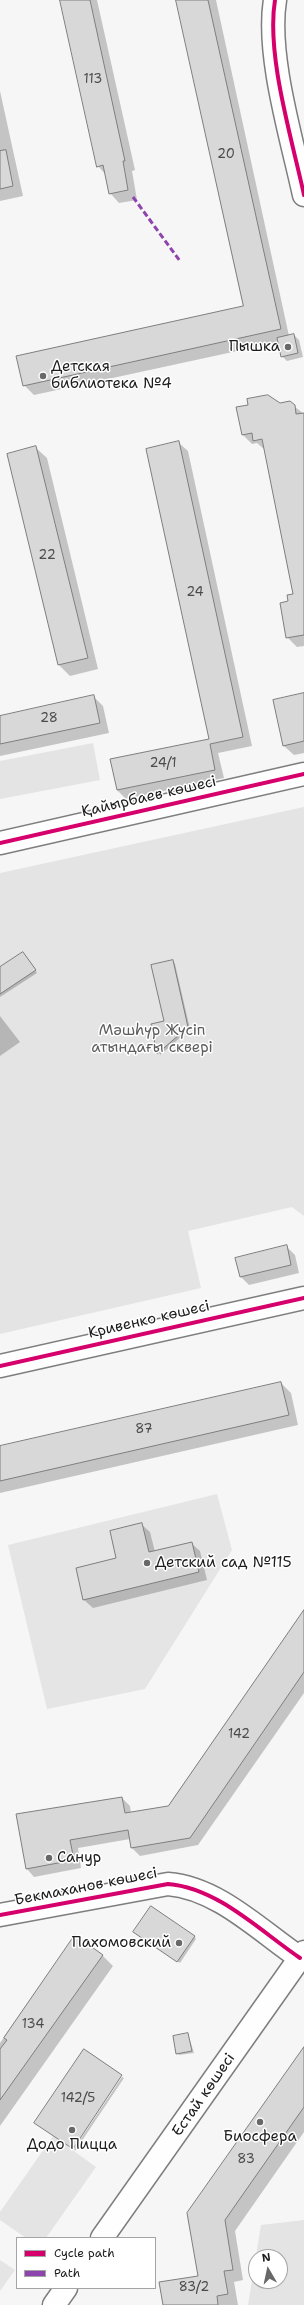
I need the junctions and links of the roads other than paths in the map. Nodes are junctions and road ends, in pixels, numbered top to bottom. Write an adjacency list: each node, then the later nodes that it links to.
1 (275, 0): 2 (street)
2 (304, 195)
3 (304, 774): 4 (street, Қайырбаев көшесі)
4 (0, 843)
5 (304, 1298): 6 (street, Кривенко көшесі)
6 (0, 1366)
7 (0, 1915): 8 (street, Бекмаханов көшесі)
8 (302, 1955): 9 (street, Естай көшесі)
9 (103, 2237)
10 (65, 2289): 11 (street)
11 (54, 2305)

